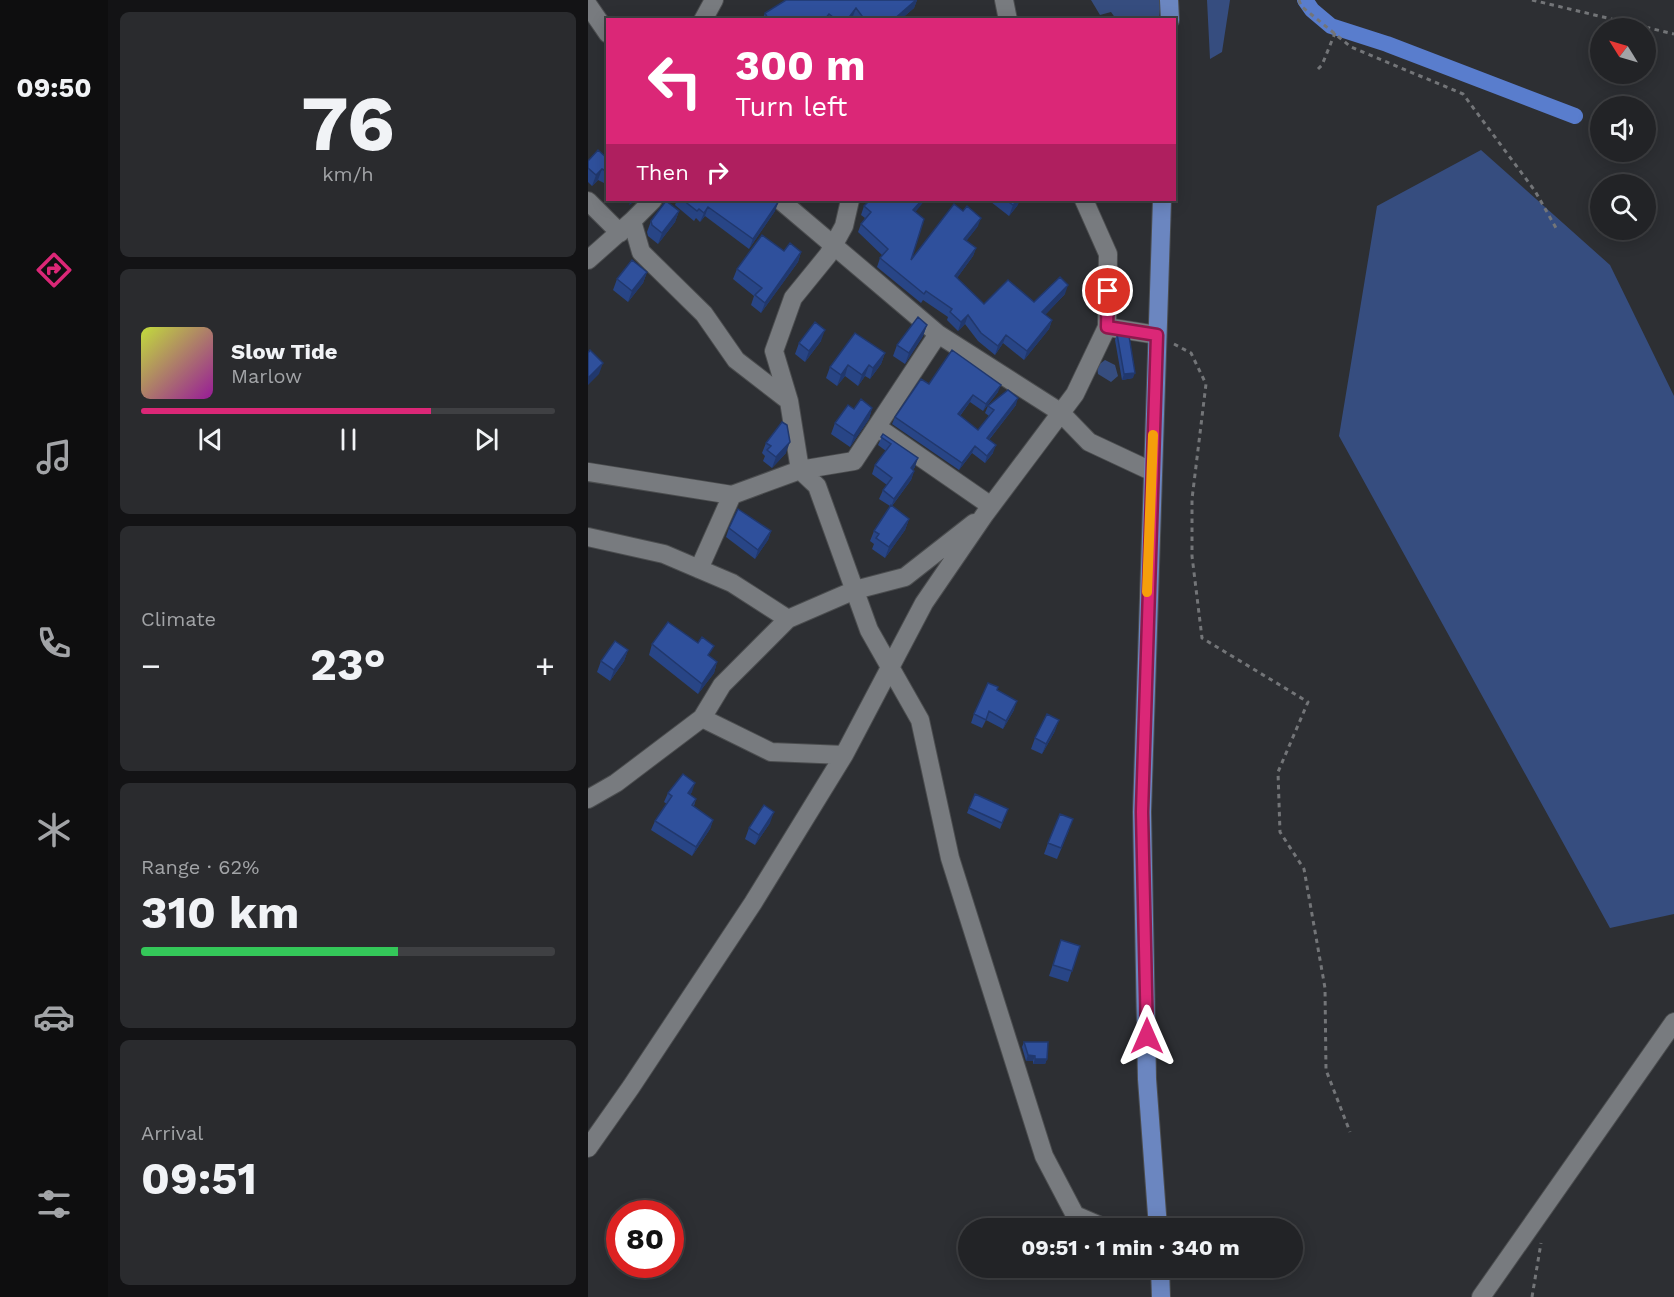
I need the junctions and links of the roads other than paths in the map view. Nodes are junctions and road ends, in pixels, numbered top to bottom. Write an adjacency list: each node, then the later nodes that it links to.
1 (714, 0): 5 (street)
2 (1004, 0): 6 (street)
3 (1169, 0): 7 (highway)
4 (588, 5): 8 (street)
5 (703, 18)
6 (1008, 18)
7 (1170, 18)
8 (606, 31)
9 (588, 201): 15 (street)
10 (652, 201): 15 (street)
11 (781, 201): 16 (street)
12 (850, 201): 16 (street)
13 (1084, 201): 18 (street)
14 (1162, 201): 20 (highway)
15 (626, 227): 17 (street); 21 (street)
16 (833, 243): 19 (street); 21 (street)
17 (588, 260)
18 (1107, 327): 20 (street); 22 (street)
19 (938, 334): 22 (street); 23 (street)
20 (1157, 335): 25 (highway)
21 (789, 401): 24 (street)
22 (1060, 412): 25 (street); 28 (street)
23 (877, 427): 24 (street); 28 (street)
24 (800, 470): 27 (street); 31 (street)
25 (1151, 471): 40 (highway)
26 (588, 472): 27 (street)
27 (732, 495): 30 (street)
28 (988, 510): 31 (street); 33 (street)
29 (588, 537): 30 (street)
30 (699, 568): 32 (street)
31 (855, 590): 32 (street); 33 (street)
32 (788, 619): 34 (street)
33 (890, 668): 35 (street); 39 (street)
34 (702, 718): 35 (street); 36 (street)
35 (844, 755): 38 (street)
36 (588, 799)
37 (1674, 1022): 43 (street)
38 (588, 1148)
39 (1082, 1218)
40 (1157, 1218)
41 (1161, 1278): 42 (highway)
42 (1161, 1297)
43 (1481, 1297)

